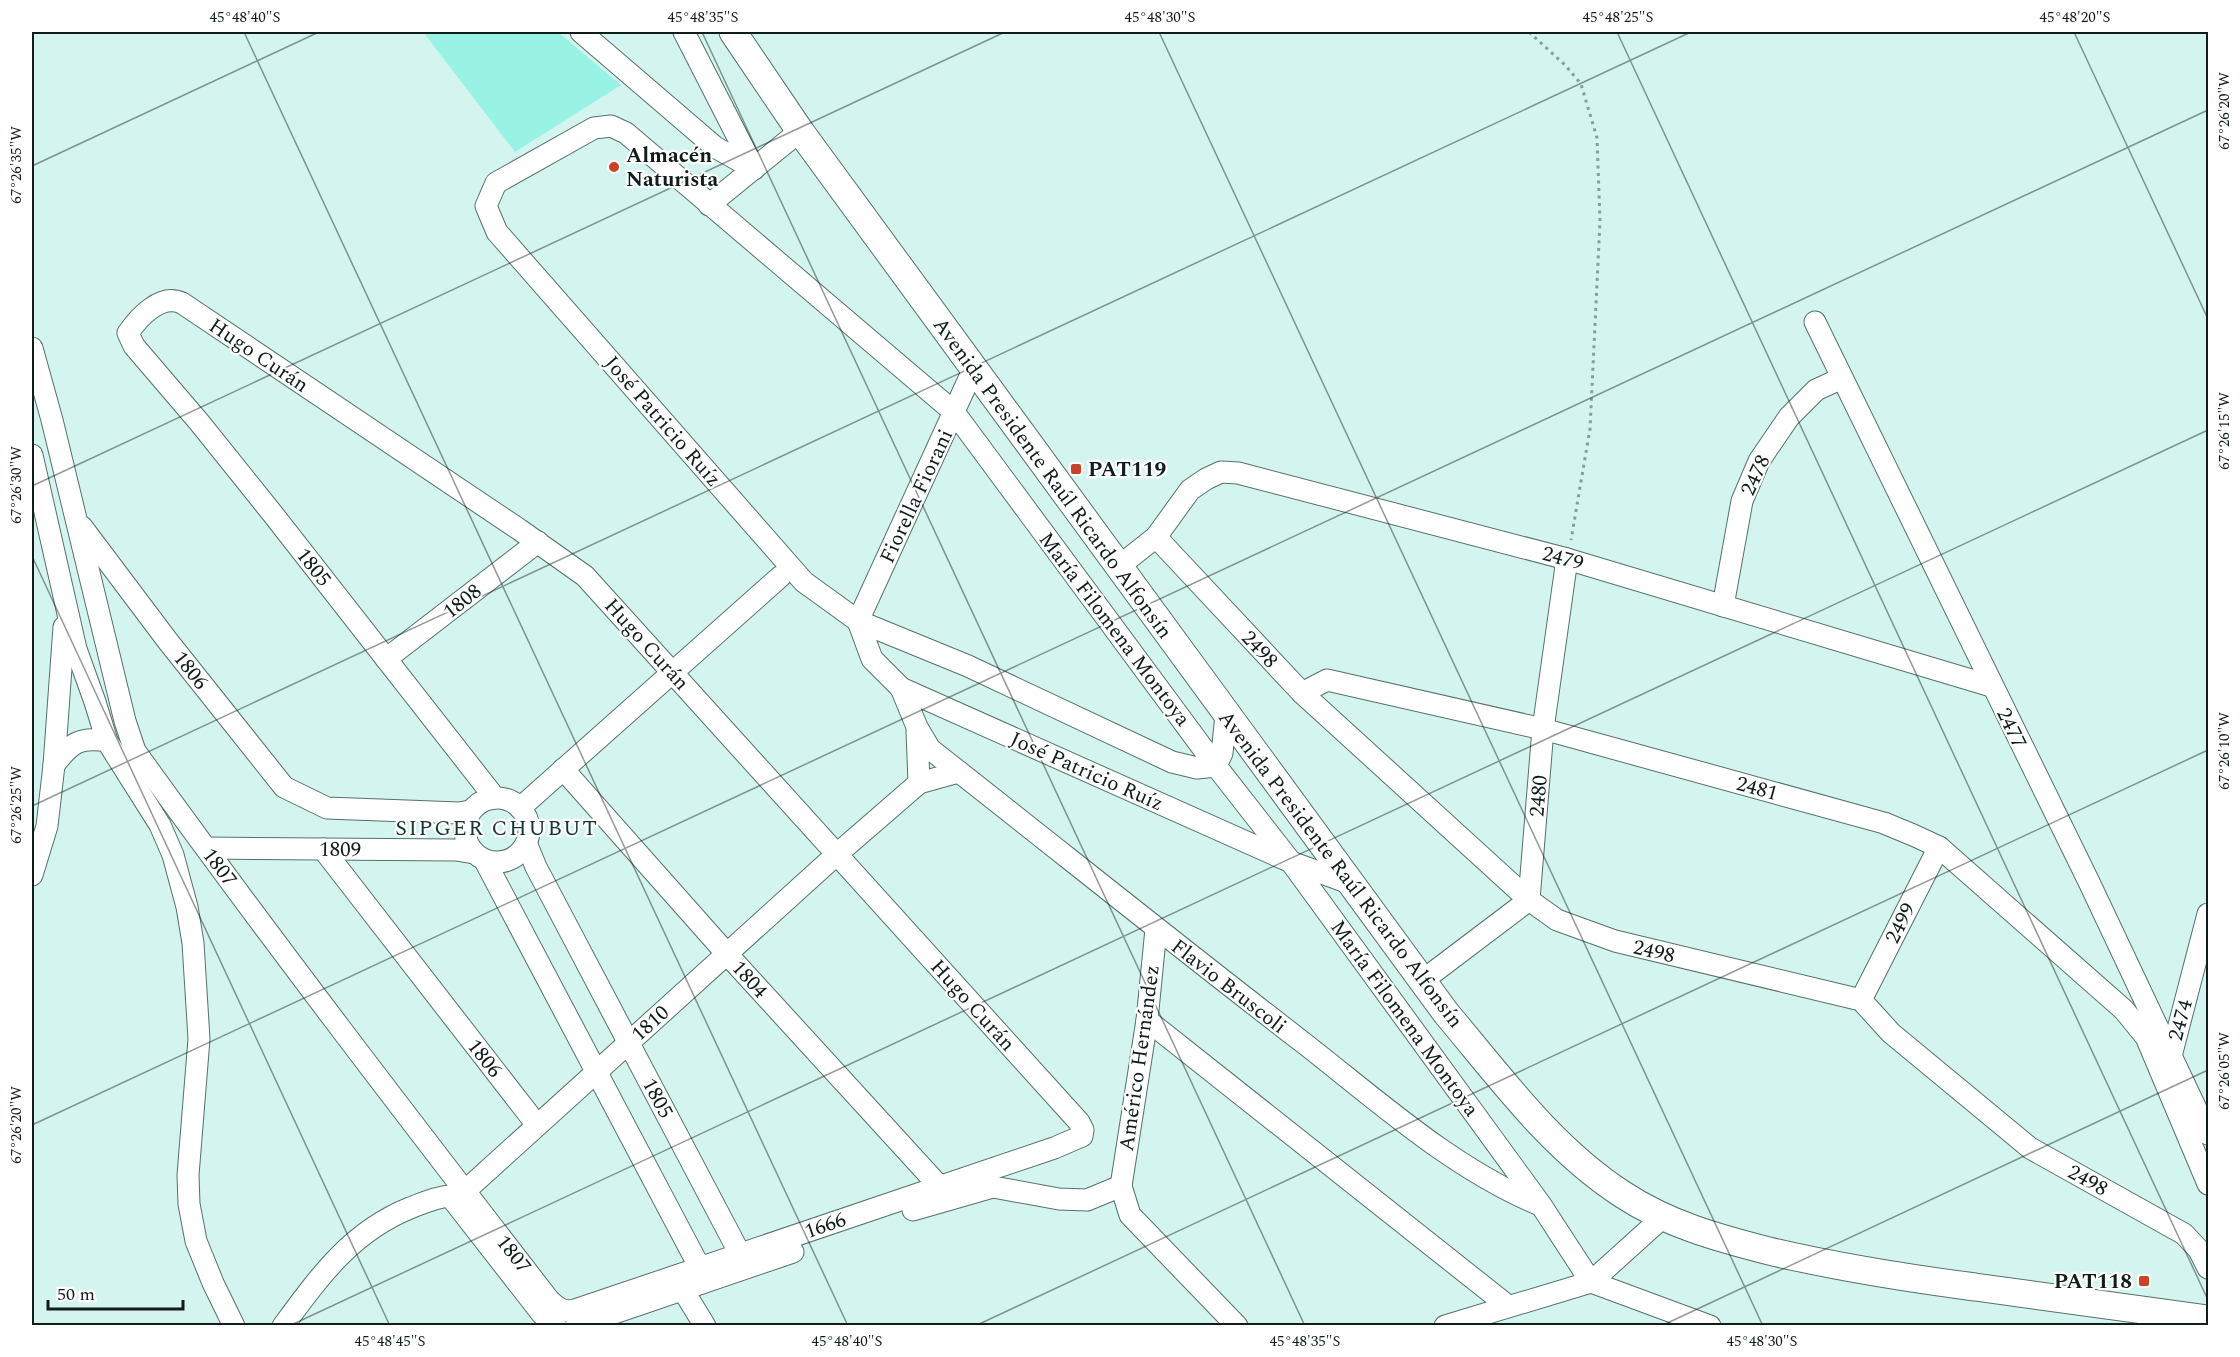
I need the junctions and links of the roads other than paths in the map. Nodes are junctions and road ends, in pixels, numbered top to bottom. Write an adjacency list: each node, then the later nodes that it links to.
1 (582, 32): 5 (street)
2 (684, 32): 5 (street)
3 (734, 32): 4 (main road, Avenida Presidente Raúl Ricardo Alfonsín)
4 (800, 131): 5 (street); 11 (main road, Avenida Presidente Raúl Ricardo Alfonsín)
5 (754, 169): 6 (street)
6 (709, 205): 7 (street, María Filomena Montoya); 13 (street, María Filomena Montoya)
7 (486, 206): 16 (street, José Patricio Ruíz)
8 (1815, 322): 12 (street, 2477)
9 (129, 339): 18 (street, Hugo Curán); 26 (street, 1805)
10 (32, 348): 15 (street, 1807)
11 (973, 370): 13 (street, Fiorella Fiorani); 20 (main road, Avenida Presidente Raúl Ricardo Alfonsín)
12 (1842, 378): 23 (street, 2478); 28 (street, 2477)
13 (954, 412): 25 (street, Fiorella Fiorani); 36 (street, María Filomena Montoya)
14 (32, 455): 22 (street)
15 (76, 520): 41 (street, 1806); 46 (street, 1807)
16 (757, 529): 21 (street); 24 (street, José Patricio Ruíz)
17 (1156, 537): 19 (street, 2479); 20 (street, 2479); 30 (street, 2498)
18 (538, 542): 26 (street, 1808); 27 (street, Hugo Curán)
19 (1567, 559): 23 (street, 2479); 33 (street, 2480)
20 (1118, 567): 31 (main road, Avenida Presidente Raúl Ricardo Alfonsín)
21 (781, 576): 24 (street); 27 (street)
22 (65, 602): 34 (street); 35 (street)
23 (1724, 606): 28 (street, 2479)
24 (837, 608): 25 (street, José Patricio Ruíz)
25 (858, 621): 29 (street, José Patricio Ruíz); 36 (street, José Patricio Ruíz)
26 (386, 659): 40 (street, 1805)
27 (672, 672): 37 (street); 48 (street, Hugo Curán)
28 (1991, 686): 61 (street, 2477)
29 (901, 688): 32 (street); 50 (street, José Patricio Ruíz)
30 (1302, 693): 33 (street, 2481); 53 (street, 2498)
31 (1226, 715): 36 (street); 52 (main road, Avenida Presidente Raúl Ricardo Alfonsín)
32 (917, 727): 38 (street, Flavio Bruscoli); 39 (street)
33 (1543, 729): 45 (street, 2481); 53 (street, 2480)
34 (107, 741): 35 (street); 81 (street)
35 (54, 765): 51 (street)
36 (1216, 766): 50 (street, María Filomena Montoya)
37 (563, 769): 42 (street); 56 (street, 1804)
38 (959, 772): 39 (street); 55 (street, Flavio Bruscoli)
39 (919, 783): 48 (street, 1810)
40 (495, 798): 42 (street); 43 (street)
41 (319, 805): 43 (street, 1809)
42 (520, 808): 44 (street)
43 (470, 811): 49 (street)
44 (526, 845): 49 (street); 60 (street, 1805)
45 (1939, 847): 58 (street, 2499); 66 (street, 2481)
46 (206, 848): 47 (street, 1809); 69 (street, 1807)
47 (323, 849): 49 (street, 1809); 63 (street, 1806)
48 (836, 855): 56 (street, 1810); 64 (street, Hugo Curán)
49 (480, 857): 62 (street, 1805)
50 (1292, 862): 52 (street, José Patricio Ruíz); 70 (street, María Filomena Montoya)
51 (32, 875)
52 (1349, 883): 57 (main road, Avenida Presidente Raúl Ricardo Alfonsín)
53 (1529, 900): 57 (street); 58 (street, 2498)
54 (2208, 914): 61 (street, 2474)
55 (1156, 929): 59 (street, Américo Hernández); 70 (street, Flavio Bruscoli)
56 (727, 954): 60 (street, 1810); 68 (street, 1804)
57 (1422, 981): 71 (main road, Avenida Presidente Raúl Ricardo Alfonsín)
58 (1861, 1000): 74 (street, 2498)
59 (1147, 1020): 67 (street, Américo Hernández); 77 (street)
60 (629, 1042): 62 (street, 1810); 72 (street, 1805)
61 (2171, 1056): 65 (street, 2477)
62 (597, 1071): 63 (street, 1810); 73 (street, 1805)
63 (537, 1125): 69 (street, 1810)
64 (1083, 1130): 68 (street, 1666)
65 (2208, 1134)
66 (2208, 1184)
67 (1121, 1186): 76 (street); 85 (street)
68 (940, 1187): 72 (street, 1666)
69 (458, 1194): 79 (street, 1807); 82 (street, 1810)
70 (1540, 1205): 75 (street, María Filomena Montoya)
71 (1663, 1217): 75 (street); 80 (main road, Avenida Presidente Raúl Ricardo Alfonsín)
72 (740, 1254): 73 (street, 1666)
73 (700, 1268): 79 (street, 1666)
74 (2208, 1268)
75 (1591, 1282): 77 (street); 87 (street)
76 (683, 1290): 83 (street); 84 (street)
77 (1508, 1306): 86 (street)
78 (2207, 1315): 80 (main road, Avenida Presidente Raúl Ricardo Alfonsín)
79 (559, 1318)
80 (2173, 1320)
81 (234, 1326)
82 (283, 1326)
83 (576, 1326)
84 (705, 1326)
85 (1237, 1326)
86 (1445, 1326)
87 (1710, 1326)

